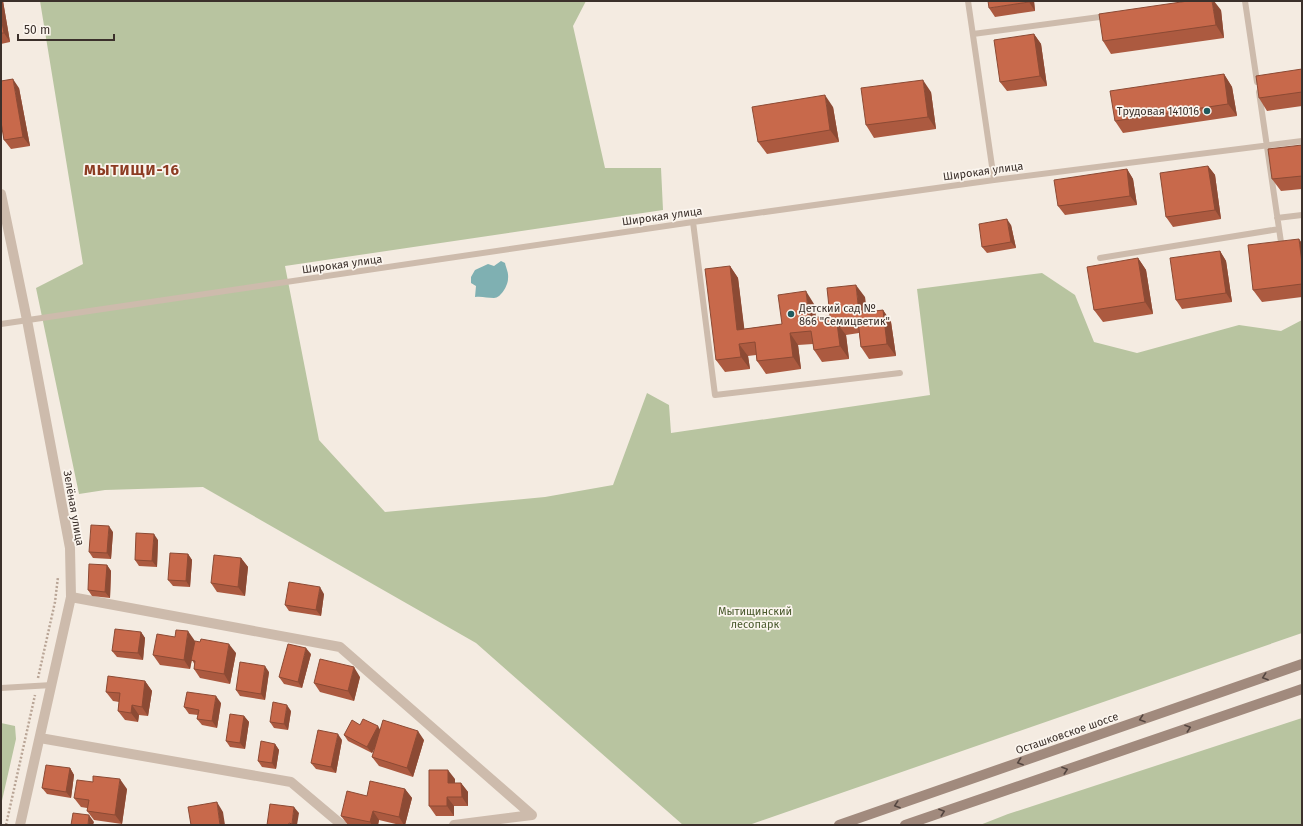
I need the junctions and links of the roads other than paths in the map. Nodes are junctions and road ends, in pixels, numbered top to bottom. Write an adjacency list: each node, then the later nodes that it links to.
1 (968, 1): 4 (lane)
2 (1245, 1): 6 (lane)
3 (1112, 15): 4 (lane)
4 (973, 34): 7 (lane)
5 (1302, 141): 6 (lane, Широкая улица)
6 (1267, 145): 7 (lane, Широкая улица); 10 (lane)
7 (994, 180): 11 (lane, Широкая улица)
8 (1, 194): 15 (street, Зелёная улица)
9 (1302, 215): 10 (lane)
10 (1277, 218): 12 (lane)
11 (693, 222): 15 (lane, Широкая улица); 17 (lane)
12 (1279, 229): 13 (lane); 14 (lane)
13 (1282, 249)
14 (1100, 258)
15 (27, 320): 16 (lane, Широкая улица); 18 (street, Зелёная улица)
16 (1, 324)
17 (900, 373)
18 (71, 597): 20 (street, Зелёная улица); 26 (street)
19 (1302, 664): 27 (main road, Осташковское шоссе, one-way to 27)
20 (52, 685): 21 (lane); 23 (street, Зелёная улица)
21 (1, 688)
22 (1302, 689): 28 (main road, one-way to 22)
23 (40, 738): 24 (street, Зелёная улица); 25 (street)
24 (20, 825)
25 (342, 825)
26 (454, 825)
27 (839, 825)
28 (905, 825)

